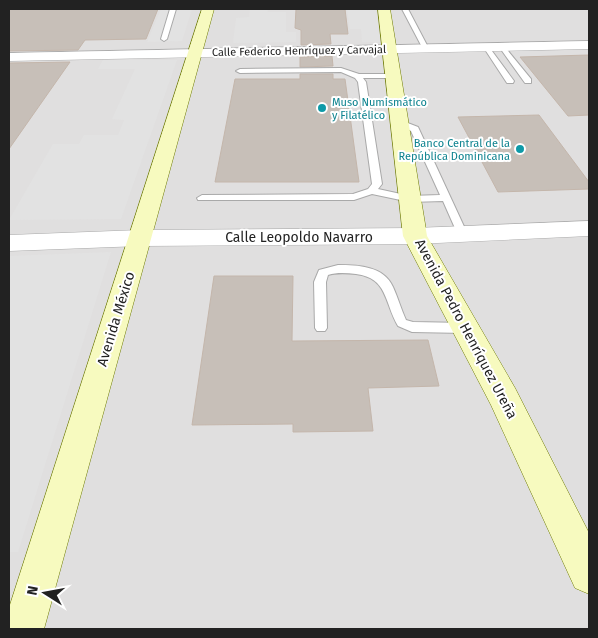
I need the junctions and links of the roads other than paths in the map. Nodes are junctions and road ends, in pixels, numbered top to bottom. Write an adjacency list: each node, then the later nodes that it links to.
1 (173, 9): 5 (lane)
2 (208, 9): 11 (main road, Avenida México)
3 (384, 9): 10 (main road, Avenida Pedro Henríquez Ureña)
4 (405, 9): 9 (lane)
5 (164, 39)
6 (589, 45): 7 (street, Calle Federico Henríquez y Carvajal)
7 (502, 47): 8 (street, Calle Federico Henríquez y Carvajal); 17 (lane)
8 (487, 48): 9 (street, Calle Federico Henríquez y Carvajal); 16 (lane)
9 (426, 49): 10 (street, Calle Federico Henríquez y Carvajal)
10 (390, 50): 11 (street, Calle Federico Henríquez y Carvajal); 15 (main road, Avenida Pedro Henríquez Ureña)
11 (196, 52): 12 (street, Calle Federico Henríquez y Carvajal); 26 (main road, Avenida México)
12 (9, 56)
13 (240, 71): 14 (lane)
14 (358, 76): 15 (lane); 19 (lane)
15 (394, 76): 18 (main road, Avenida Pedro Henríquez Ureña)
16 (510, 81)
17 (528, 81)
18 (400, 122): 21 (main road, Avenida Pedro Henríquez Ureña); 22 (lane)
19 (371, 191): 20 (lane); 21 (lane)
20 (202, 198)
21 (410, 198): 22 (lane); 25 (main road, Avenida Pedro Henríquez Ureña)
22 (446, 198): 24 (lane)
23 (589, 228): 24 (street, Calle Leopoldo Navarro)
24 (462, 234): 25 (street, Calle Leopoldo Navarro)
25 (415, 236): 26 (street, Calle Leopoldo Navarro); 29 (main road, Avenida Pedro Henríquez Ureña)
26 (140, 238): 27 (street, Calle Leopoldo Navarro); 31 (main road, Avenida México)
27 (9, 243)
28 (321, 328): 29 (lane)
29 (465, 328): 30 (main road, Avenida Pedro Henríquez Ureña)
30 (589, 574)
31 (23, 629)

